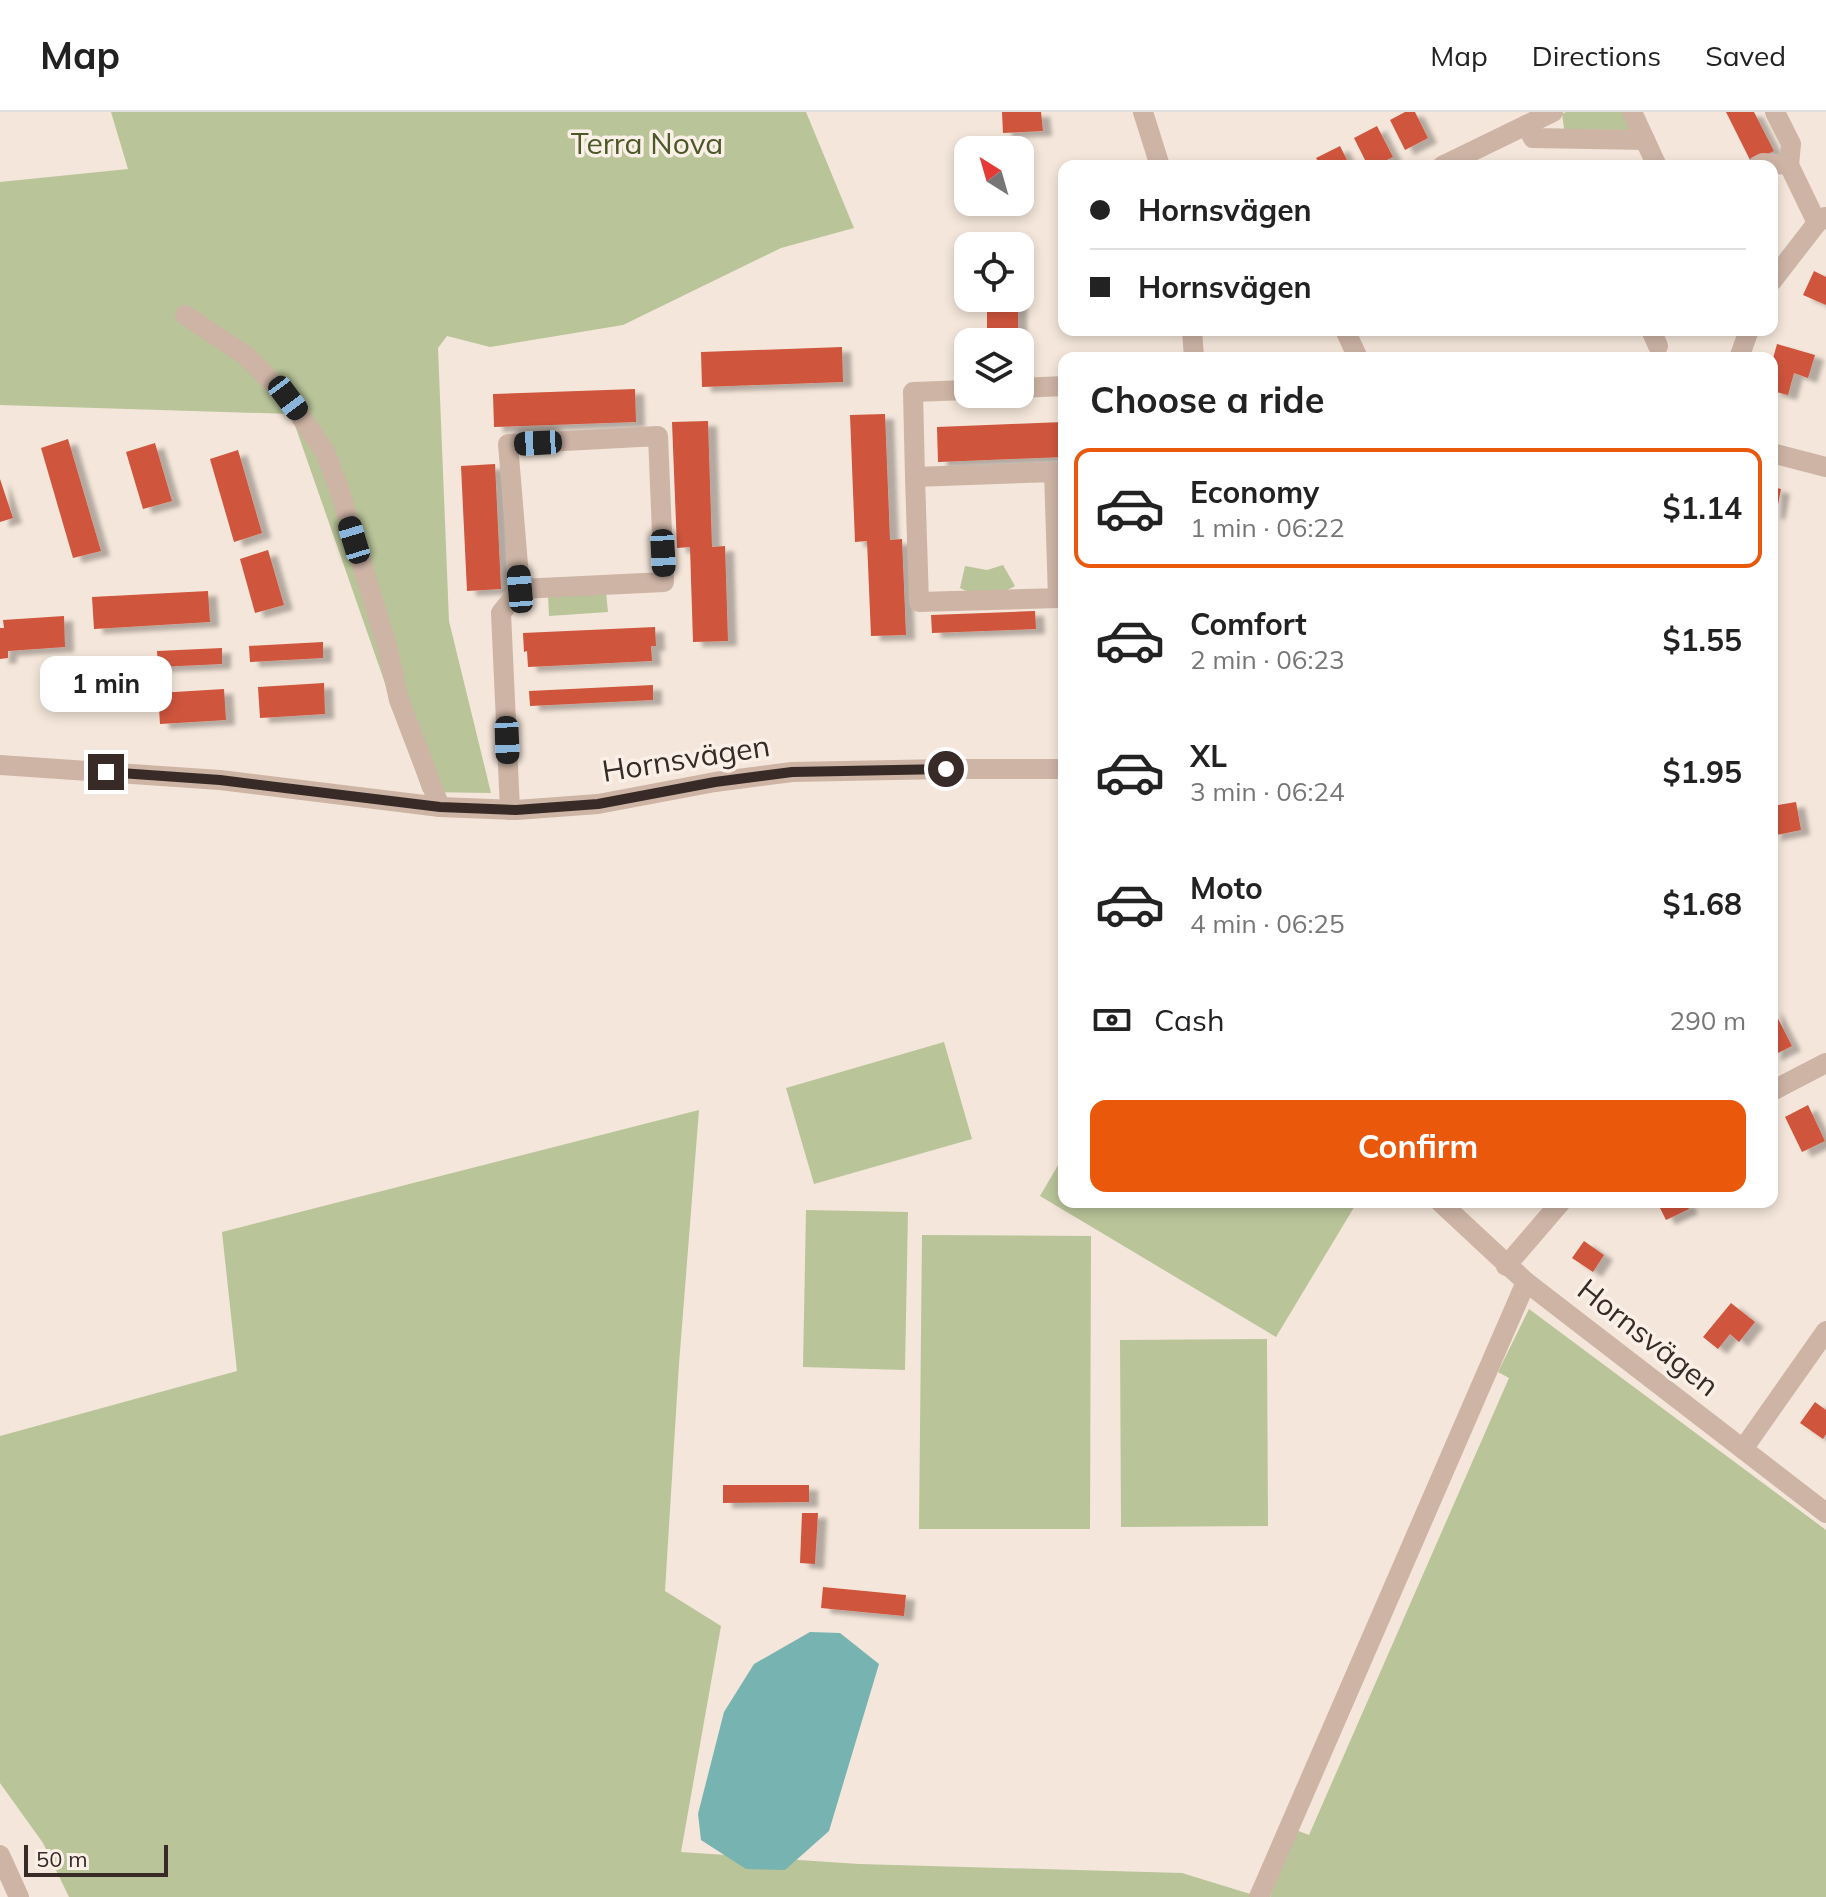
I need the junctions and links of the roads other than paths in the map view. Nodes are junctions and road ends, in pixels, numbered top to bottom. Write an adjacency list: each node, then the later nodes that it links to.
1 (1143, 112): 7 (street)
2 (1553, 112): 5 (street)
3 (1632, 112): 6 (street)
4 (1775, 112): 11 (street)
5 (1526, 125): 6 (street); 8 (street)
6 (1645, 140): 9 (street)
7 (1158, 160)
8 (1454, 160)
9 (1654, 160)
10 (1778, 164): 11 (street)
11 (1789, 165): 12 (street)
12 (1822, 220): 13 (street)
13 (1778, 274)
14 (185, 315): 24 (street)
15 (1058, 386): 16 (street)
16 (1034, 387)
17 (954, 391): 20 (street)
18 (1778, 455): 19 (street)
19 (1826, 467)
20 (915, 477): 20 (street)
21 (520, 589): 21 (street); 25 (street)
22 (0, 765): 24 (street, Hornsvägen)
23 (1058, 769): 25 (street, Hornsvägen)
24 (440, 807): 25 (street, Hornsvägen)
25 (510, 810)
26 (1826, 1063): 27 (street)
27 (1778, 1088)
28 (1446, 1208): 30 (street, Hornsvägen)
29 (1556, 1208): 30 (street)
30 (1506, 1266): 31 (street, Hornsvägen)
31 (1526, 1282): 33 (street, Hornsvägen); 37 (street)
32 (1826, 1331): 33 (street)
33 (1743, 1449): 34 (street, Hornsvägen)
34 (1826, 1513)
35 (0, 1855): 36 (street)
36 (19, 1897)
37 (1259, 1897)

